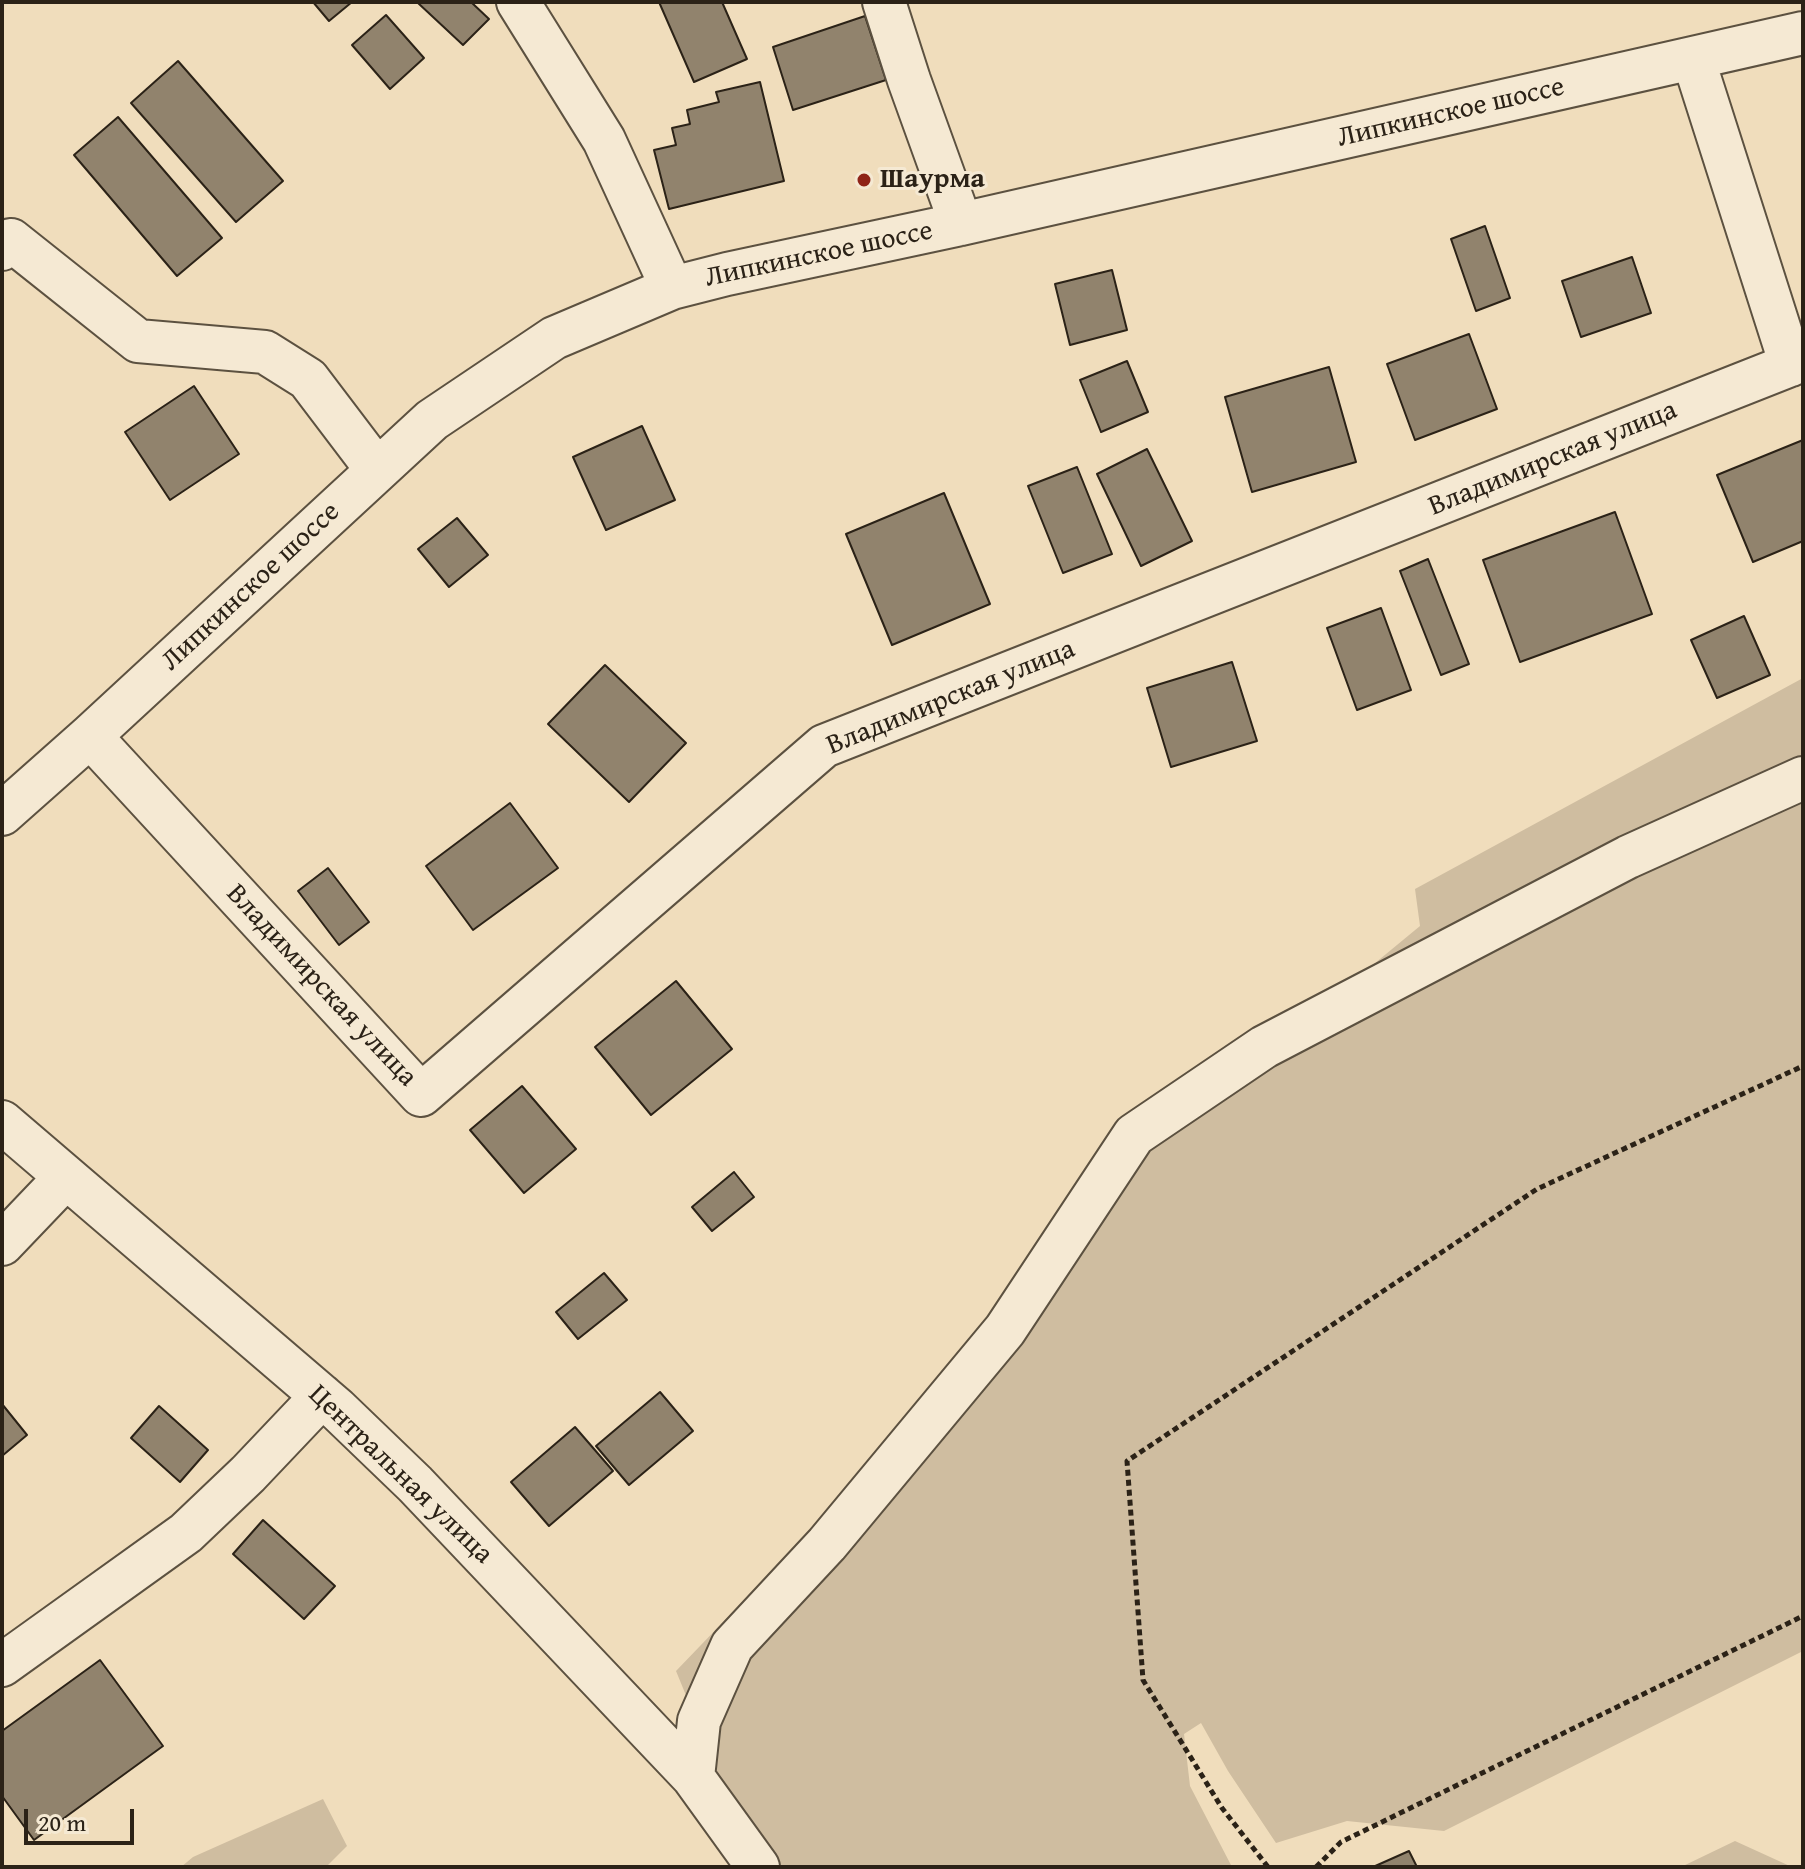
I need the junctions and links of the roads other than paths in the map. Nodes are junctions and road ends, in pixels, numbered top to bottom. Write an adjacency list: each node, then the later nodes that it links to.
1 (518, 2): 7 (street)
2 (884, 2): 5 (street)
3 (1803, 33): 4 (street, Липкинское шоссе)
4 (1693, 58): 5 (street, Липкинское шоссе); 8 (street)
5 (961, 224): 7 (street, Липкинское шоссе)
6 (2, 249): 9 (street)
7 (672, 288): 9 (street, Липкинское шоссе)
8 (1797, 363): 10 (street, Владимирская улица)
9 (377, 470): 10 (street, Липкинское шоссе)
10 (90, 736): 12 (street, Липкинское шоссе)
11 (1803, 778): 18 (street)
12 (2, 814)
13 (2, 1122): 14 (street, Центральная улица)
14 (66, 1177): 15 (street); 16 (street, Центральная улица)
15 (2, 1244)
16 (322, 1396): 17 (street); 18 (street, Центральная улица)
17 (2, 1665)
18 (693, 1777): 19 (street, Центральная улица)
19 (758, 1867)

